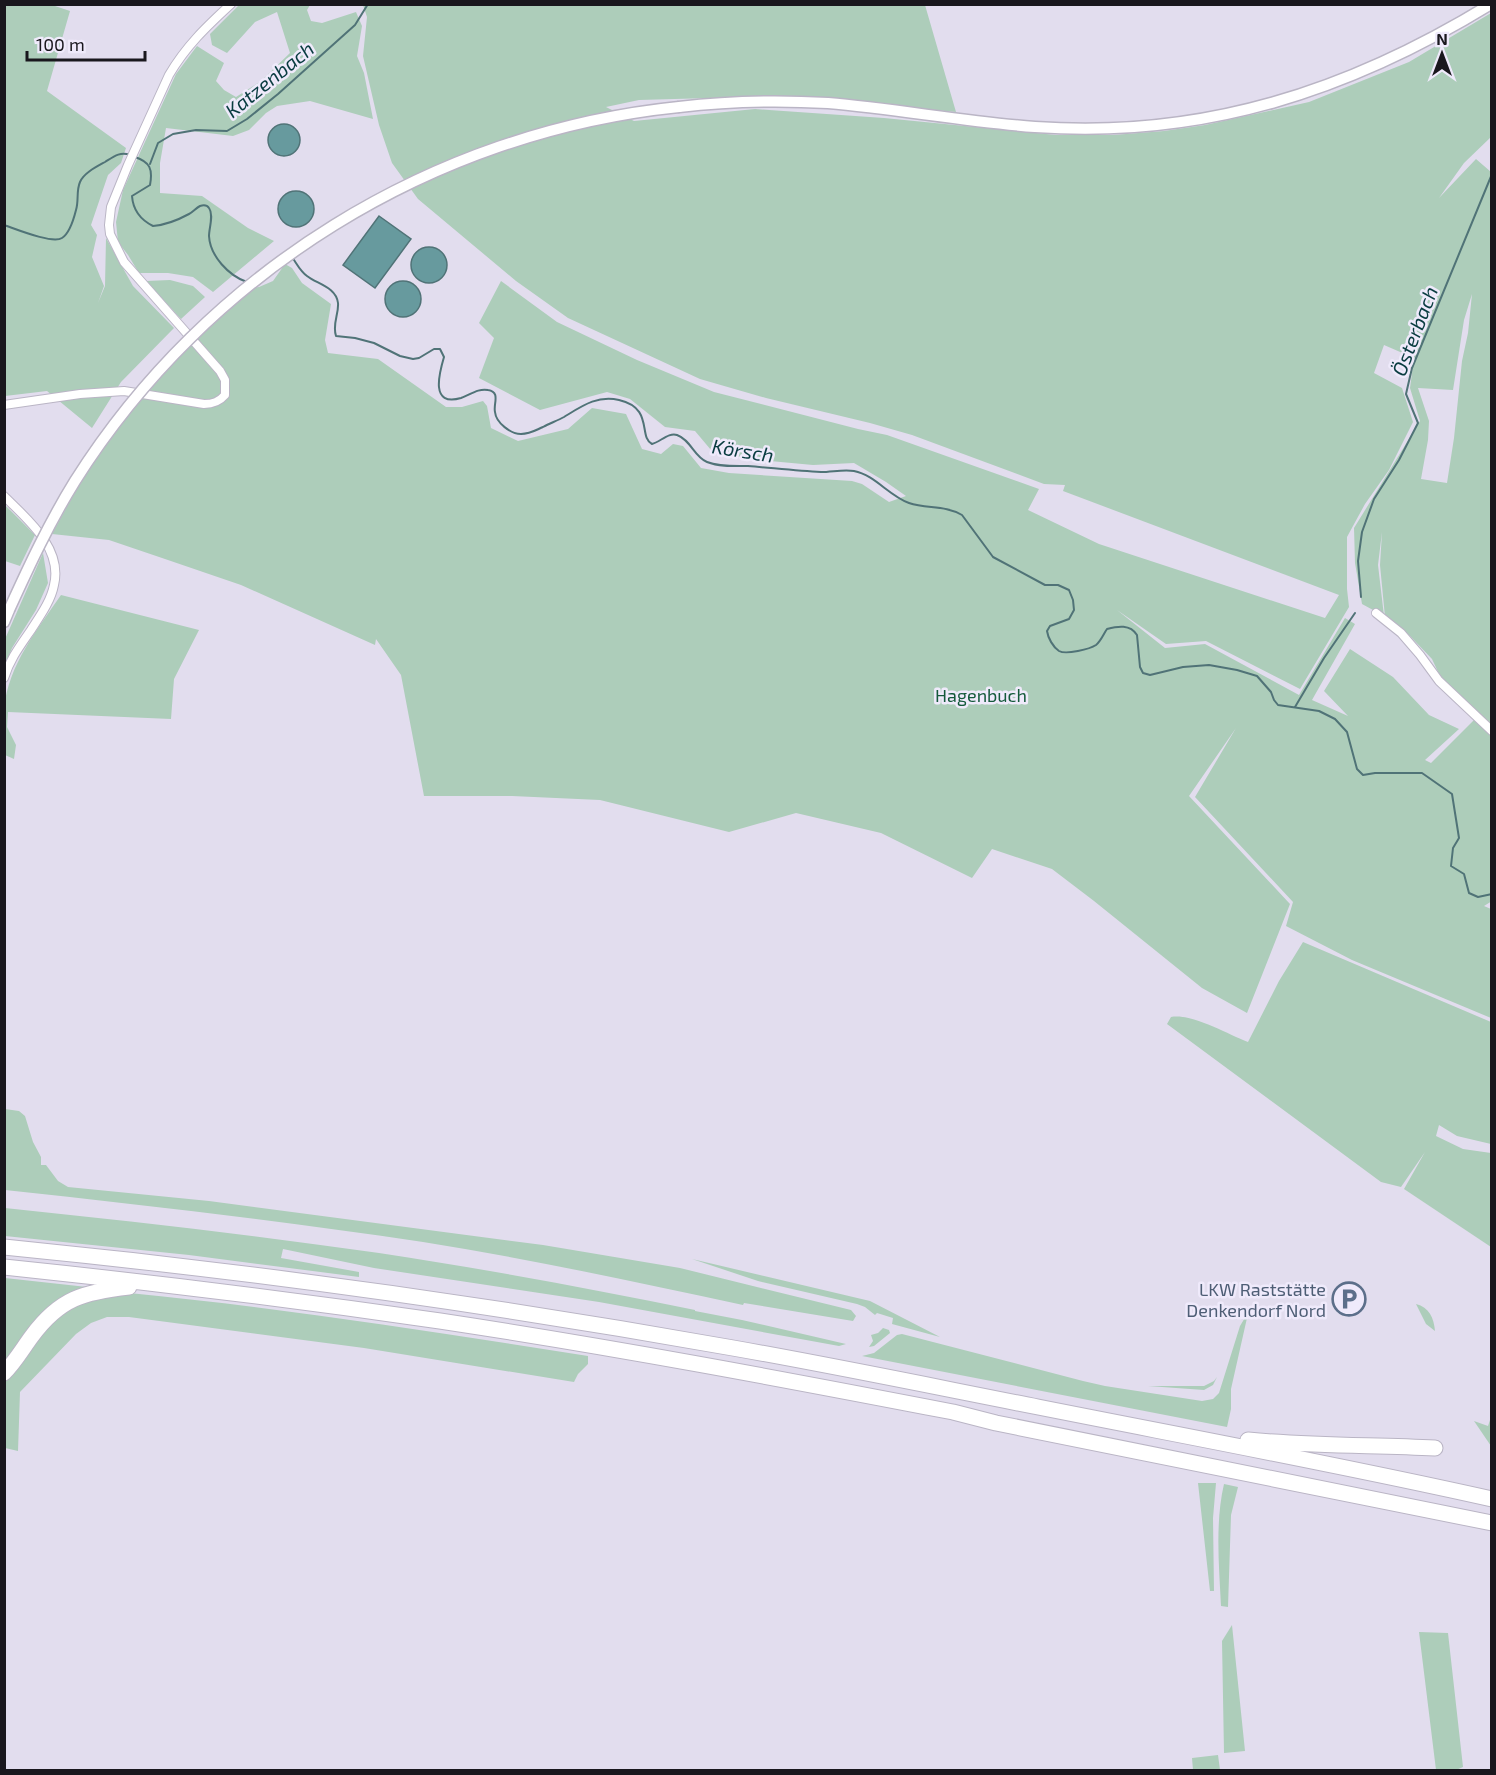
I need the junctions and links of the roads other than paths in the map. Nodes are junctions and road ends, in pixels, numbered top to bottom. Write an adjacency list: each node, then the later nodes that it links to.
1 (231, 4): 3 (street)
2 (1491, 4): 6 (main road, bridge)
3 (4, 405)
4 (4, 496): 7 (street)
5 (1376, 613): 8 (street)
6 (4, 622)
7 (4, 678)
8 (1491, 731)
9 (4, 1247): 13 (highway)
10 (4, 1267): 11 (highway)
11 (156, 1284): 12 (highway); 16 (highway)
12 (4, 1373)
13 (1176, 1434): 14 (highway); 15 (highway)
14 (1435, 1448)
15 (1491, 1499)
16 (1491, 1523)

